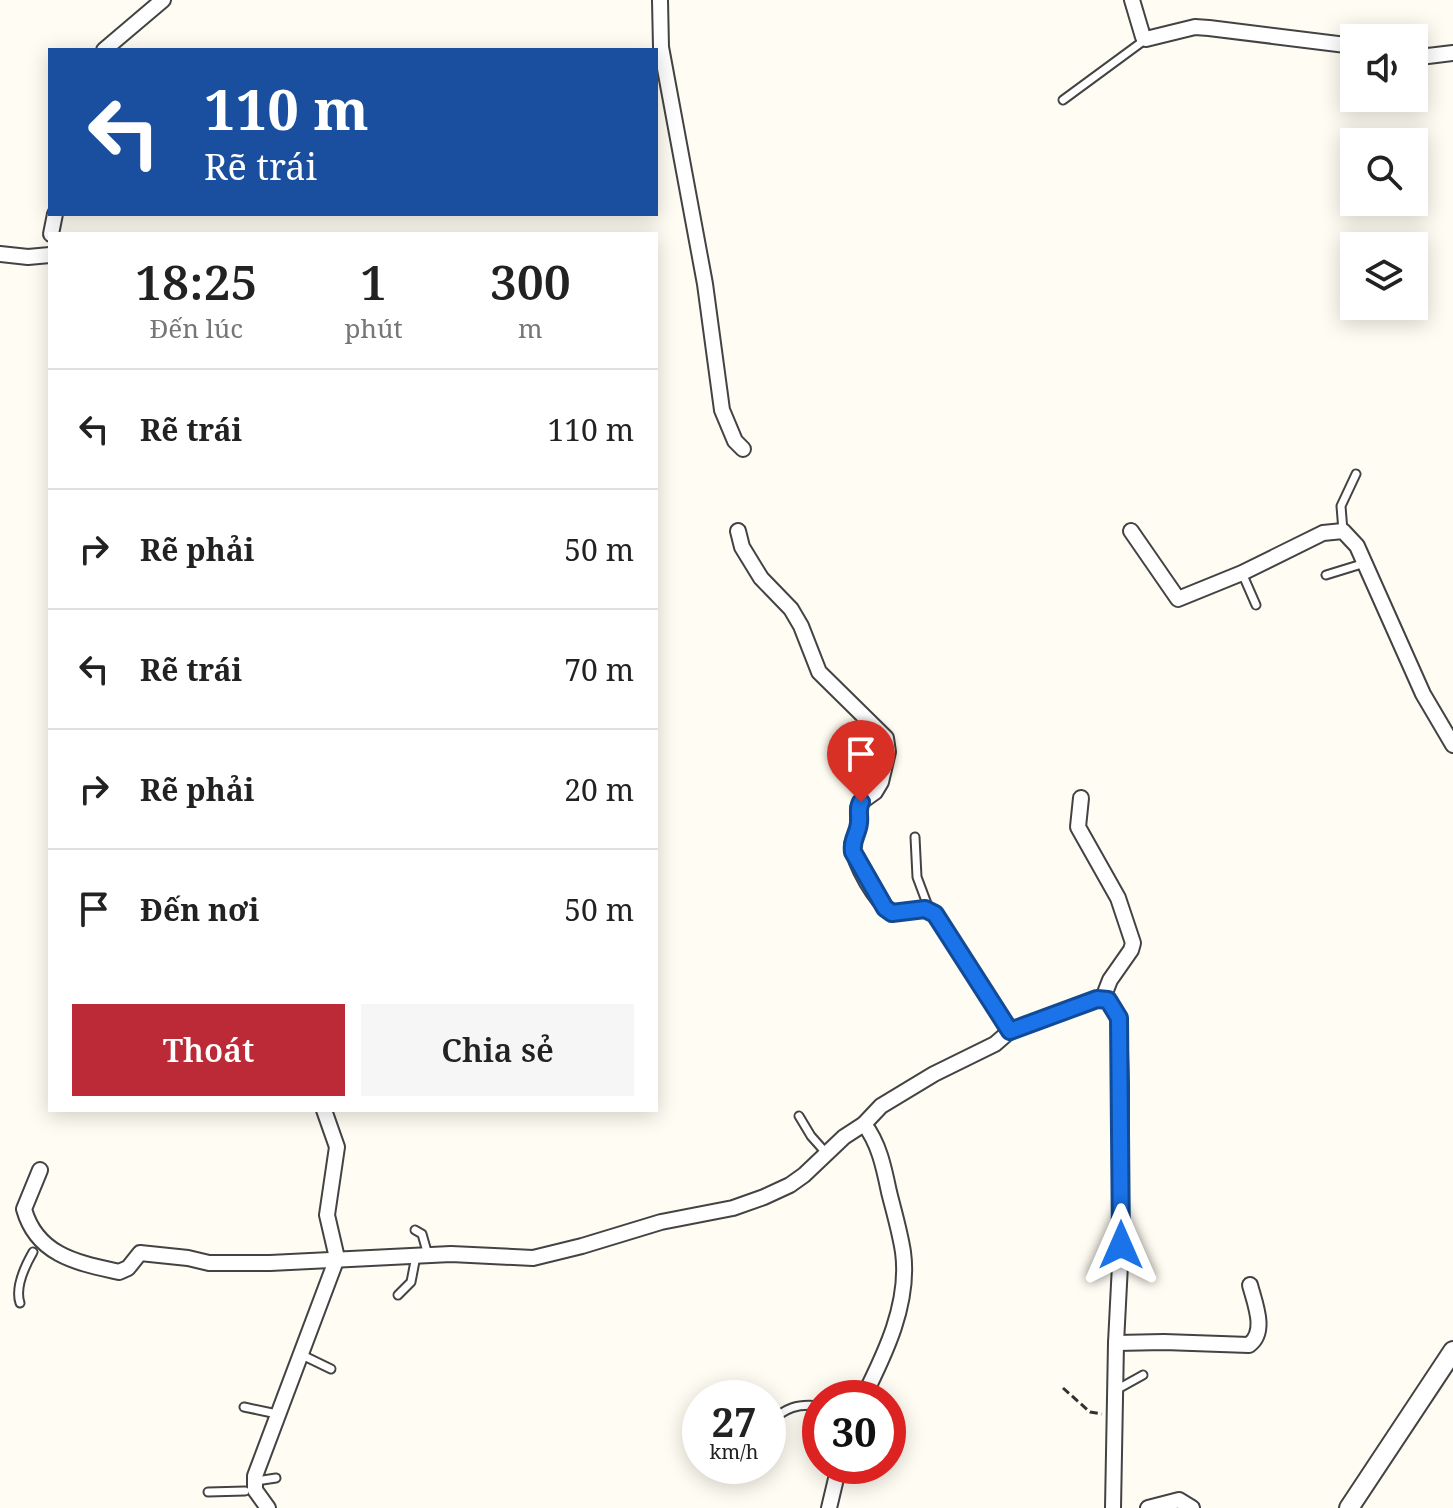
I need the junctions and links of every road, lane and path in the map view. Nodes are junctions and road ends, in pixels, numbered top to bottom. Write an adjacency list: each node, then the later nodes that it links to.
1 (163, 0): 6 (street)
2 (660, 0): 12 (street)
3 (1132, 0): 4 (street)
4 (1146, 39): 5 (street); 9 (lane)
5 (1340, 44)
6 (106, 48)
7 (1453, 53): 8 (street)
8 (1428, 56)
9 (1063, 100)
10 (48, 254): 11 (street)
11 (1, 256)
12 (743, 449)
13 (1356, 474): 16 (lane)
14 (738, 531): 24 (street)
15 (1131, 531): 18 (street)
16 (1343, 531): 17 (street); 18 (street)
17 (1365, 563): 19 (lane); 21 (street)
18 (1242, 573): 20 (lane)
19 (1326, 575)
20 (1256, 605)
21 (1453, 745)
22 (1081, 798): 25 (street)
23 (915, 837): 24 (lane)
24 (930, 911): 26 (street)
25 (1103, 998): 26 (street); 39 (street)
26 (1010, 1031): 29 (street)
27 (323, 1112): 35 (street)
28 (799, 1116): 30 (lane)
29 (864, 1124): 30 (street); 45 (street)
30 (827, 1154): 34 (street)
31 (40, 1170): 33 (street)
32 (415, 1230): 34 (lane)
33 (36, 1246): 35 (street); 38 (lane)
34 (422, 1255): 35 (street); 37 (lane)
35 (337, 1258): 41 (street)
36 (1250, 1285): 39 (street)
37 (398, 1295)
38 (20, 1303)
39 (1116, 1343): 47 (street)
40 (1453, 1351): 44 (street)
41 (300, 1354): 42 (lane); 50 (street)
42 (331, 1369)
43 (1143, 1375): 47 (lane)
44 (1446, 1378): 60 (street)
45 (871, 1380)
46 (1063, 1388): 49 (path)
47 (1114, 1391): 49 (street)
48 (244, 1407): 50 (lane)
49 (1114, 1413): 57 (street)
50 (277, 1414): 53 (street)
51 (276, 1478): 53 (lane)
52 (835, 1484): 56 (street)
53 (251, 1488): 54 (lane); 55 (street)
54 (208, 1492)
55 (268, 1508)
56 (829, 1508)
57 (1113, 1508)
58 (1148, 1508): 59 (street)
59 (1192, 1508)
60 (1349, 1508)

